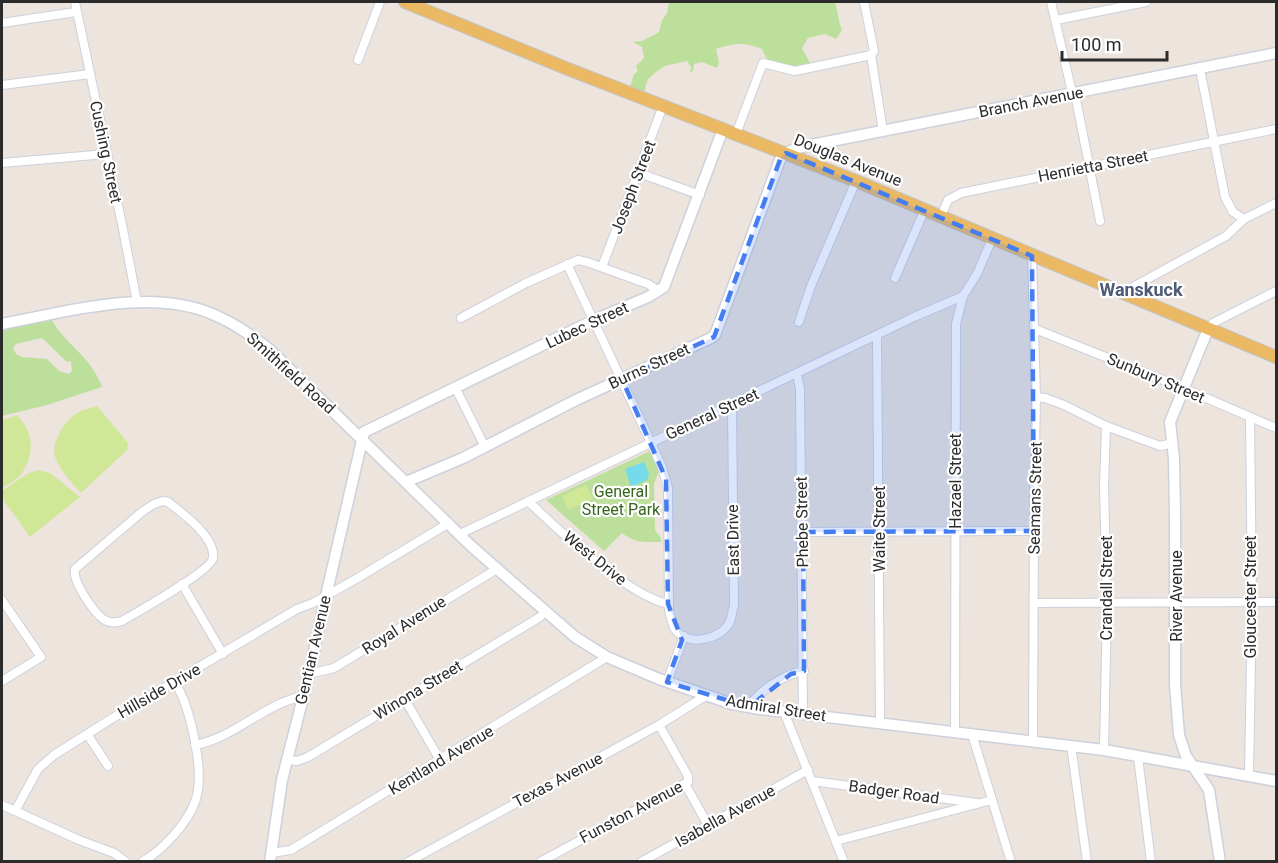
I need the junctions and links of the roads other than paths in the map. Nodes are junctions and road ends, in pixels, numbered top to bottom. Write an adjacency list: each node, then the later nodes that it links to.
1 (75, 2): 7 (street, Cushing Street)
2 (380, 2): 12 (street)
3 (405, 2): 17 (main road, Douglas Avenue)
4 (864, 2): 11 (street)
5 (1052, 2): 8 (street)
6 (1146, 2): 8 (street)
7 (76, 12): 9 (street); 14 (street, Cushing Street)
8 (1056, 20): 16 (street)
9 (2, 23)
10 (1276, 53): 13 (street, Branch Avenue)
11 (871, 55): 20 (street); 21 (street)
12 (358, 60)
13 (1200, 69): 16 (street, Branch Avenue); 22 (street)
14 (90, 74): 15 (street); 24 (street, Cushing Street)
15 (2, 85)
16 (1073, 93): 20 (street, Branch Avenue); 26 (street)
17 (663, 106): 18 (main road, Douglas Avenue); 27 (street, Joseph Street)
18 (723, 129): 21 (main road, Douglas Avenue); 29 (street, Lubec Street)
19 (1276, 129): 22 (street, Henrietta Street)
20 (883, 131): 23 (street, Branch Avenue)
21 (736, 134): 23 (main road, Douglas Avenue)
22 (1214, 143): 26 (street, Henrietta Street); 33 (street)
23 (786, 153): 28 (main road, Douglas Avenue); 54 (street, Burns Street)
24 (106, 154): 25 (street); 44 (street, Cushing Street)
25 (2, 163)
26 (1089, 167): 32 (street, Henrietta Street); 34 (street)
27 (639, 173): 29 (street); 38 (street, Joseph Street)
28 (856, 181): 31 (main road, Douglas Avenue); 47 (street)
29 (700, 195): 40 (street, Lubec Street)
30 (1276, 203): 33 (street)
31 (925, 209): 32 (main road, Douglas Avenue); 39 (street)
32 (941, 216): 35 (main road, Douglas Avenue)
33 (1244, 219): 42 (street)
34 (1100, 221)
35 (992, 239): 36 (main road, Douglas Avenue); 43 (street, Hazael Street)
36 (1032, 256): 42 (main road, Douglas Avenue); 49 (street, Seamans Street)
37 (567, 264): 38 (street); 45 (street); 46 (street)
38 (602, 267): 40 (street)
39 (895, 278)
40 (657, 290): 46 (street, Lubec Street)
41 (1276, 291): 50 (street)
42 (1122, 293): 50 (main road, Douglas Avenue)
43 (963, 296): 51 (street, General Street); 72 (street, Hazael Street)
44 (137, 302): 48 (street, Smithfield Road); 62 (street, Smithfield Road)
45 (462, 318)
46 (594, 320): 54 (street); 56 (street, Lubec Street)
47 (799, 322)
48 (2, 324)
49 (1035, 329): 55 (street, Sunbury Street); 57 (street, Seamans Street)
50 (1208, 329): 52 (main road, Douglas Avenue); 55 (street, River Avenue)
51 (877, 335): 53 (street, General Street); 71 (street, Waite Street)
52 (1276, 357)
53 (796, 374): 58 (street, General Street); 70 (street, Phebe Street)
54 (622, 379): 63 (street); 65 (street, Burns Street)
55 (1183, 388): 59 (street, Sunbury Street); 64 (street, River Avenue)
56 (456, 389): 62 (street, Lubec Street); 65 (street)
57 (1036, 397): 60 (street); 69 (street, Seamans Street)
58 (732, 404): 63 (street, General Street); 85 (street, East Drive)
59 (1250, 417): 61 (street, Sunbury Street); 78 (street, Gloucester Street)
60 (1106, 426): 64 (street); 83 (street, Crandall Street)
61 (1276, 428)
62 (362, 440): 66 (street, Admiral Street); 76 (street, Gentian Avenue)
63 (651, 443): 67 (street, General Street); 82 (street)
64 (1173, 443): 81 (street, River Avenue)
65 (485, 447): 66 (street, Burns Street)
66 (406, 482): 68 (street, Admiral Street)
67 (528, 501): 73 (street, General Street); 82 (street, West Drive)
68 (449, 523): 73 (street, Admiral Street); 76 (street, Hillside Drive)
69 (1034, 531): 72 (street); 80 (street, Seamans Street)
70 (803, 532): 71 (street); 88 (street, Phebe Street)
71 (880, 532): 72 (street); 99 (street, Waite Street)
72 (956, 532): 101 (street, Hazael Street)
73 (460, 534): 74 (street, Admiral Street)
74 (497, 569): 84 (street, Admiral Street); 89 (street, Royal Avenue)
75 (182, 584): 75 (street); 86 (street)
76 (326, 596): 86 (street, Hillside Drive); 89 (street, Gentian Avenue)
77 (2, 600): 90 (street)
78 (1252, 602): 79 (street); 81 (street); 114 (street, Gloucester Street)
79 (1276, 602)
80 (1034, 603): 83 (street); 104 (street, Seamans Street)
81 (1177, 603): 83 (street); 112 (street, River Avenue)
82 (668, 604): 85 (street)
83 (1107, 604): 107 (street, Crandall Street)
84 (546, 611): 87 (street, Admiral Street); 95 (street, Winona Street)
85 (684, 636): 92 (street)
86 (223, 654): 91 (street, Hillside Drive)
87 (607, 657): 92 (street, Admiral Street); 110 (street, Kentland Avenue)
88 (804, 671): 96 (street); 98 (street, Phebe Street)
89 (309, 674): 94 (street, Gentian Avenue)
90 (2, 681)
91 (175, 682): 102 (street, Hillside Drive); 105 (street)
92 (667, 682): 93 (street, Admiral Street)
93 (707, 695): 96 (street, Admiral Street); 100 (street, Texas Avenue)
94 (303, 696): 105 (street); 109 (street, Gentian Avenue)
95 (404, 698): 109 (street, Winona Street); 110 (street)
96 (749, 706): 97 (street, Admiral Street)
97 (784, 712): 98 (street, Admiral Street); 113 (street)
98 (803, 714): 99 (street, Admiral Street)
99 (880, 722): 101 (street, Admiral Street)
100 (659, 726): 115 (street); 127 (street, Texas Avenue)
101 (955, 731): 103 (street, Admiral Street)
102 (87, 734): 111 (street); 121 (street, Hillside Drive)
103 (972, 734): 104 (street, Admiral Street); 118 (street)
104 (1033, 741): 106 (street, Admiral Street)
105 (195, 745): 126 (street)
106 (1071, 745): 107 (street, Admiral Street); 132 (street)
107 (1104, 750): 108 (street, Admiral Street)
108 (1138, 757): 112 (street, Admiral Street); 133 (street)
109 (288, 760): 124 (street, Gentian Avenue)
110 (440, 760): 124 (street, Kentland Avenue)
111 (108, 766)
112 (1194, 766): 114 (street, Admiral Street); 134 (street, River Avenue)
113 (808, 770): 116 (street); 122 (street, Isabella Avenue)
114 (1249, 776): 117 (street, Admiral Street)
115 (687, 781): 122 (street); 128 (street, Funston Avenue)
116 (812, 781): 119 (street, Badger Road); 123 (street)
117 (1276, 781)
118 (992, 800): 119 (street); 131 (street)
119 (977, 803): 123 (street)
120 (2, 806): 121 (street)
121 (15, 811): 125 (street)
122 (708, 825): 129 (street, Isabella Avenue)
123 (836, 841): 130 (street)
124 (270, 857)
125 (126, 861)
126 (142, 861)
127 (408, 861)
128 (540, 861)
129 (642, 861)
130 (844, 861)
131 (1008, 861)
132 (1087, 861)
133 (1151, 861)
134 (1220, 861)

